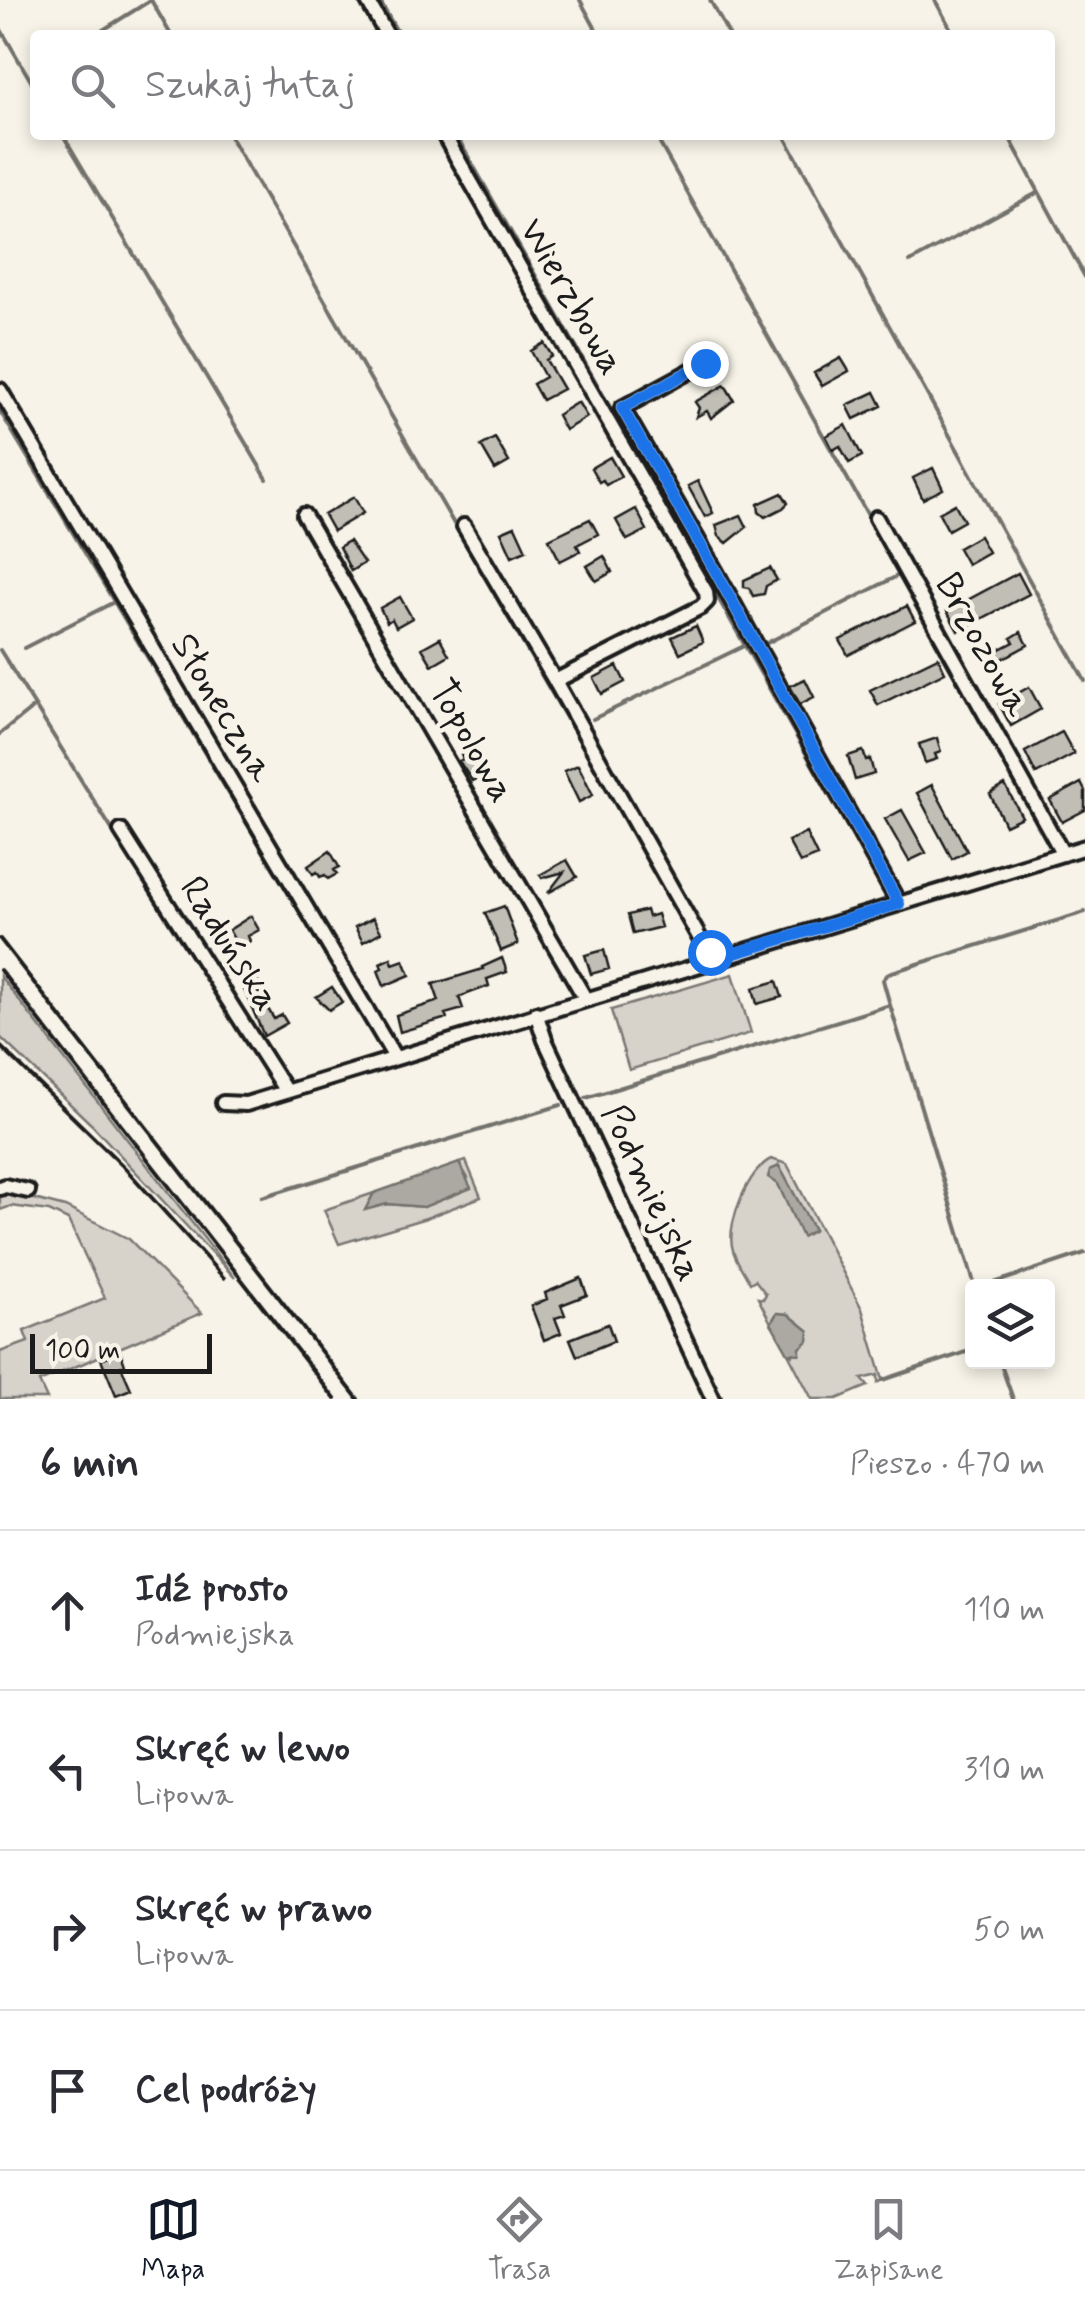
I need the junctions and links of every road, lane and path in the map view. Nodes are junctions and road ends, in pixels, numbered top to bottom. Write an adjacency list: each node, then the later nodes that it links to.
1 (367, 0): 2 (street)
2 (384, 30)
3 (447, 140): 9 (street, Wierzbowa)
4 (705, 363): 13 (street)
5 (0, 390): 17 (street, Słoneczna)
6 (304, 515): 15 (street, Topolowa)
7 (876, 518): 12 (street, Brzozowa)
8 (464, 526): 9 (street)
9 (555, 681): 14 (street)
10 (121, 831): 18 (street, Raduńska)
11 (1085, 847): 12 (street)
12 (1063, 854): 13 (street)
13 (899, 904): 14 (street)
14 (712, 960): 15 (street)
15 (585, 998): 16 (street)
16 (536, 1012): 17 (street); 22 (street, Podmiejska)
17 (394, 1056): 18 (street)
18 (285, 1090): 19 (street)
19 (222, 1103)
20 (0, 1188): 21 (street)
21 (28, 1191)
22 (712, 1399)

